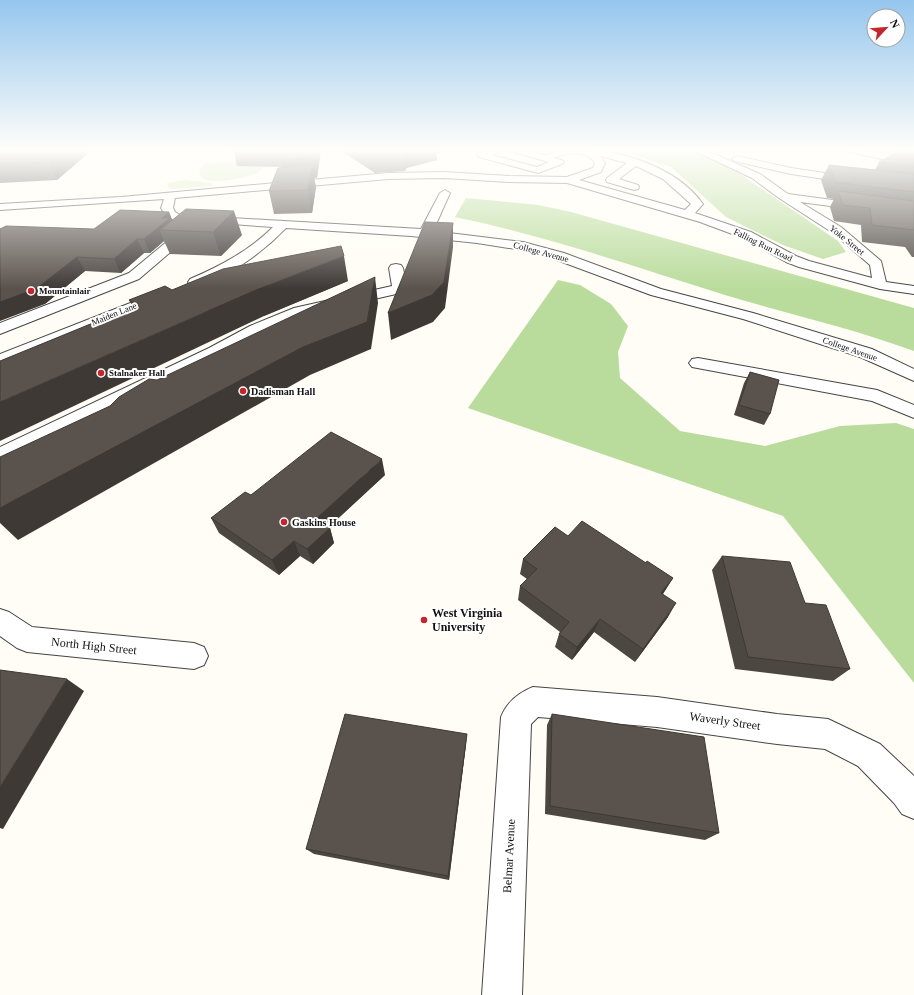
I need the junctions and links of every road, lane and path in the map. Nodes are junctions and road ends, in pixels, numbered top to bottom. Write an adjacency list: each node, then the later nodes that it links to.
1 (224, 195): 7 (street)
2 (444, 195): 14 (street)
3 (622, 195): 10 (street, Falling Run Road)
4 (688, 195): 8 (street)
5 (783, 196): 11 (street); 16 (street, Yoke Street)
6 (675, 198): 8 (street)
7 (168, 202): 9 (street); 12 (street, College Avenue)
8 (697, 204): 10 (street)
9 (0, 207)
10 (688, 214): 16 (street, Falling Run Road)
11 (914, 214)
12 (199, 220): 13 (street, College Avenue); 20 (street)
13 (283, 224): 14 (street, College Avenue); 17 (street)
14 (425, 234): 23 (street, College Avenue)
15 (396, 268): 25 (street)
16 (880, 285): 18 (street, Falling Run Road)
17 (185, 286)
18 (914, 290)
19 (170, 291): 21 (street, Maiden Lane)
20 (0, 329)
21 (0, 360)
22 (698, 363): 24 (street)
23 (914, 376)
24 (914, 412)
25 (0, 456)
26 (0, 621): 27 (street, North High Street)
27 (194, 656)
28 (516, 717): 29 (street, Waverly Street); 30 (street, Belmar Avenue)
29 (914, 802)
30 (502, 995)

